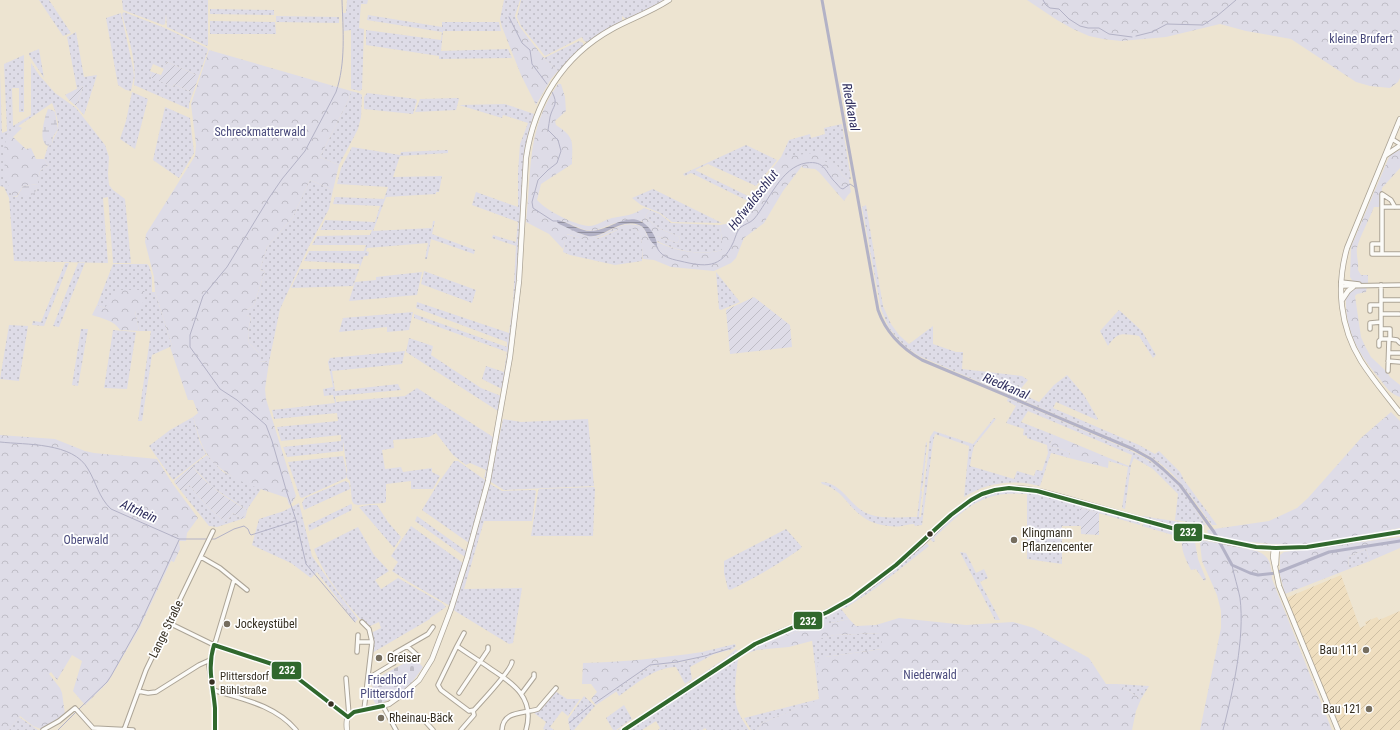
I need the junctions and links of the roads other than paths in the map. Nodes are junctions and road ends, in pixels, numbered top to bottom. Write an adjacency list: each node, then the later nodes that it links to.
1 (669, 0): 73 (main road)
2 (1400, 119): 3 (main road)
3 (1391, 141): 4 (street); 5 (main road)
4 (1399, 146): 5 (main road)
5 (1385, 156): 14 (main road)
6 (1382, 207): 7 (street); 7 (street); 9 (street)
7 (1395, 207): 8 (street)
8 (1400, 207)
9 (1382, 244): 10 (street); 11 (street)
10 (1372, 254): 11 (street); 13 (street)
11 (1382, 254): 12 (street)
12 (1400, 254)
13 (1372, 260)
14 (1341, 284): 15 (street); 18 (street); 21 (main road)
15 (1364, 285): 16 (street); 18 (street)
16 (1381, 285): 17 (street); 19 (street)
17 (1400, 285)
18 (1353, 286): 21 (main road)
19 (1381, 300): 20 (street); 22 (street)
20 (1400, 300)
21 (1341, 302): 38 (main road)
22 (1381, 305): 23 (street); 24 (street)
23 (1370, 311)
24 (1381, 314): 25 (street); 26 (street)
25 (1399, 314)
26 (1381, 322): 27 (street); 28 (street)
27 (1370, 329)
28 (1381, 329): 29 (street); 30 (street)
29 (1381, 339): 30 (street); 32 (street)
30 (1390, 339): 31 (street); 33 (street)
31 (1400, 343)
32 (1379, 346)
33 (1389, 353): 34 (street); 35 (street)
34 (1400, 353)
35 (1388, 361): 36 (street); 37 (street)
36 (1400, 362)
37 (1388, 371)
38 (1399, 410)
39 (213, 531): 43 (street, Lange Straße)
40 (1400, 532): 42 (main road)
41 (1260, 547): 42 (main road); 44 (main road); 92 (main road)
42 (1276, 548): 44 (main road); 45 (main road)
43 (201, 557): 46 (street); 49 (street, Lange Straße)
44 (1273, 557): 45 (main road)
45 (1275, 567): 93 (main road)
46 (234, 580): 47 (street); 55 (street)
47 (247, 590)
48 (362, 622): 54 (street)
49 (169, 623): 55 (street); 70 (street, Lange Straße)
50 (433, 626): 56 (street)
51 (464, 633): 57 (street)
52 (358, 635): 53 (street)
53 (358, 642): 54 (street); 59 (street)
54 (372, 642): 65 (street)
55 (214, 645): 61 (street); 77 (street)
56 (407, 646): 60 (street); 65 (street)
57 (457, 646): 62 (street); 75 (street)
58 (488, 647): 62 (street)
59 (357, 652)
60 (417, 655)
61 (210, 660): 69 (street); 70 (street)
62 (481, 662): 66 (street); 71 (street)
63 (512, 662): 66 (street)
64 (534, 674): 72 (street)
65 (369, 675): 74 (street)
66 (503, 677): 72 (street); 75 (street)
67 (346, 678): 77 (street)
68 (556, 688): 76 (street)
69 (213, 690): 84 (street); 85 (street)
70 (138, 691): 82 (street, Lange Straße)
71 (459, 693)
72 (522, 693): 76 (street)
73 (383, 706): 74 (main road); 87 (street)
74 (364, 710): 77 (main road)
75 (473, 711): 89 (street)
76 (528, 711): 90 (street); 91 (street)
77 (349, 716): 86 (main road)
78 (424, 720): 88 (street)
79 (97, 729): 80 (street); 81 (street)
80 (107, 729): 82 (street)
81 (43, 730)
82 (124, 730): 83 (street)
83 (133, 730)
84 (215, 730)
85 (296, 730)
86 (347, 730)
87 (396, 730)
88 (433, 730)
89 (461, 730)
90 (502, 730)
91 (526, 730)
92 (624, 730)
93 (1338, 730)

